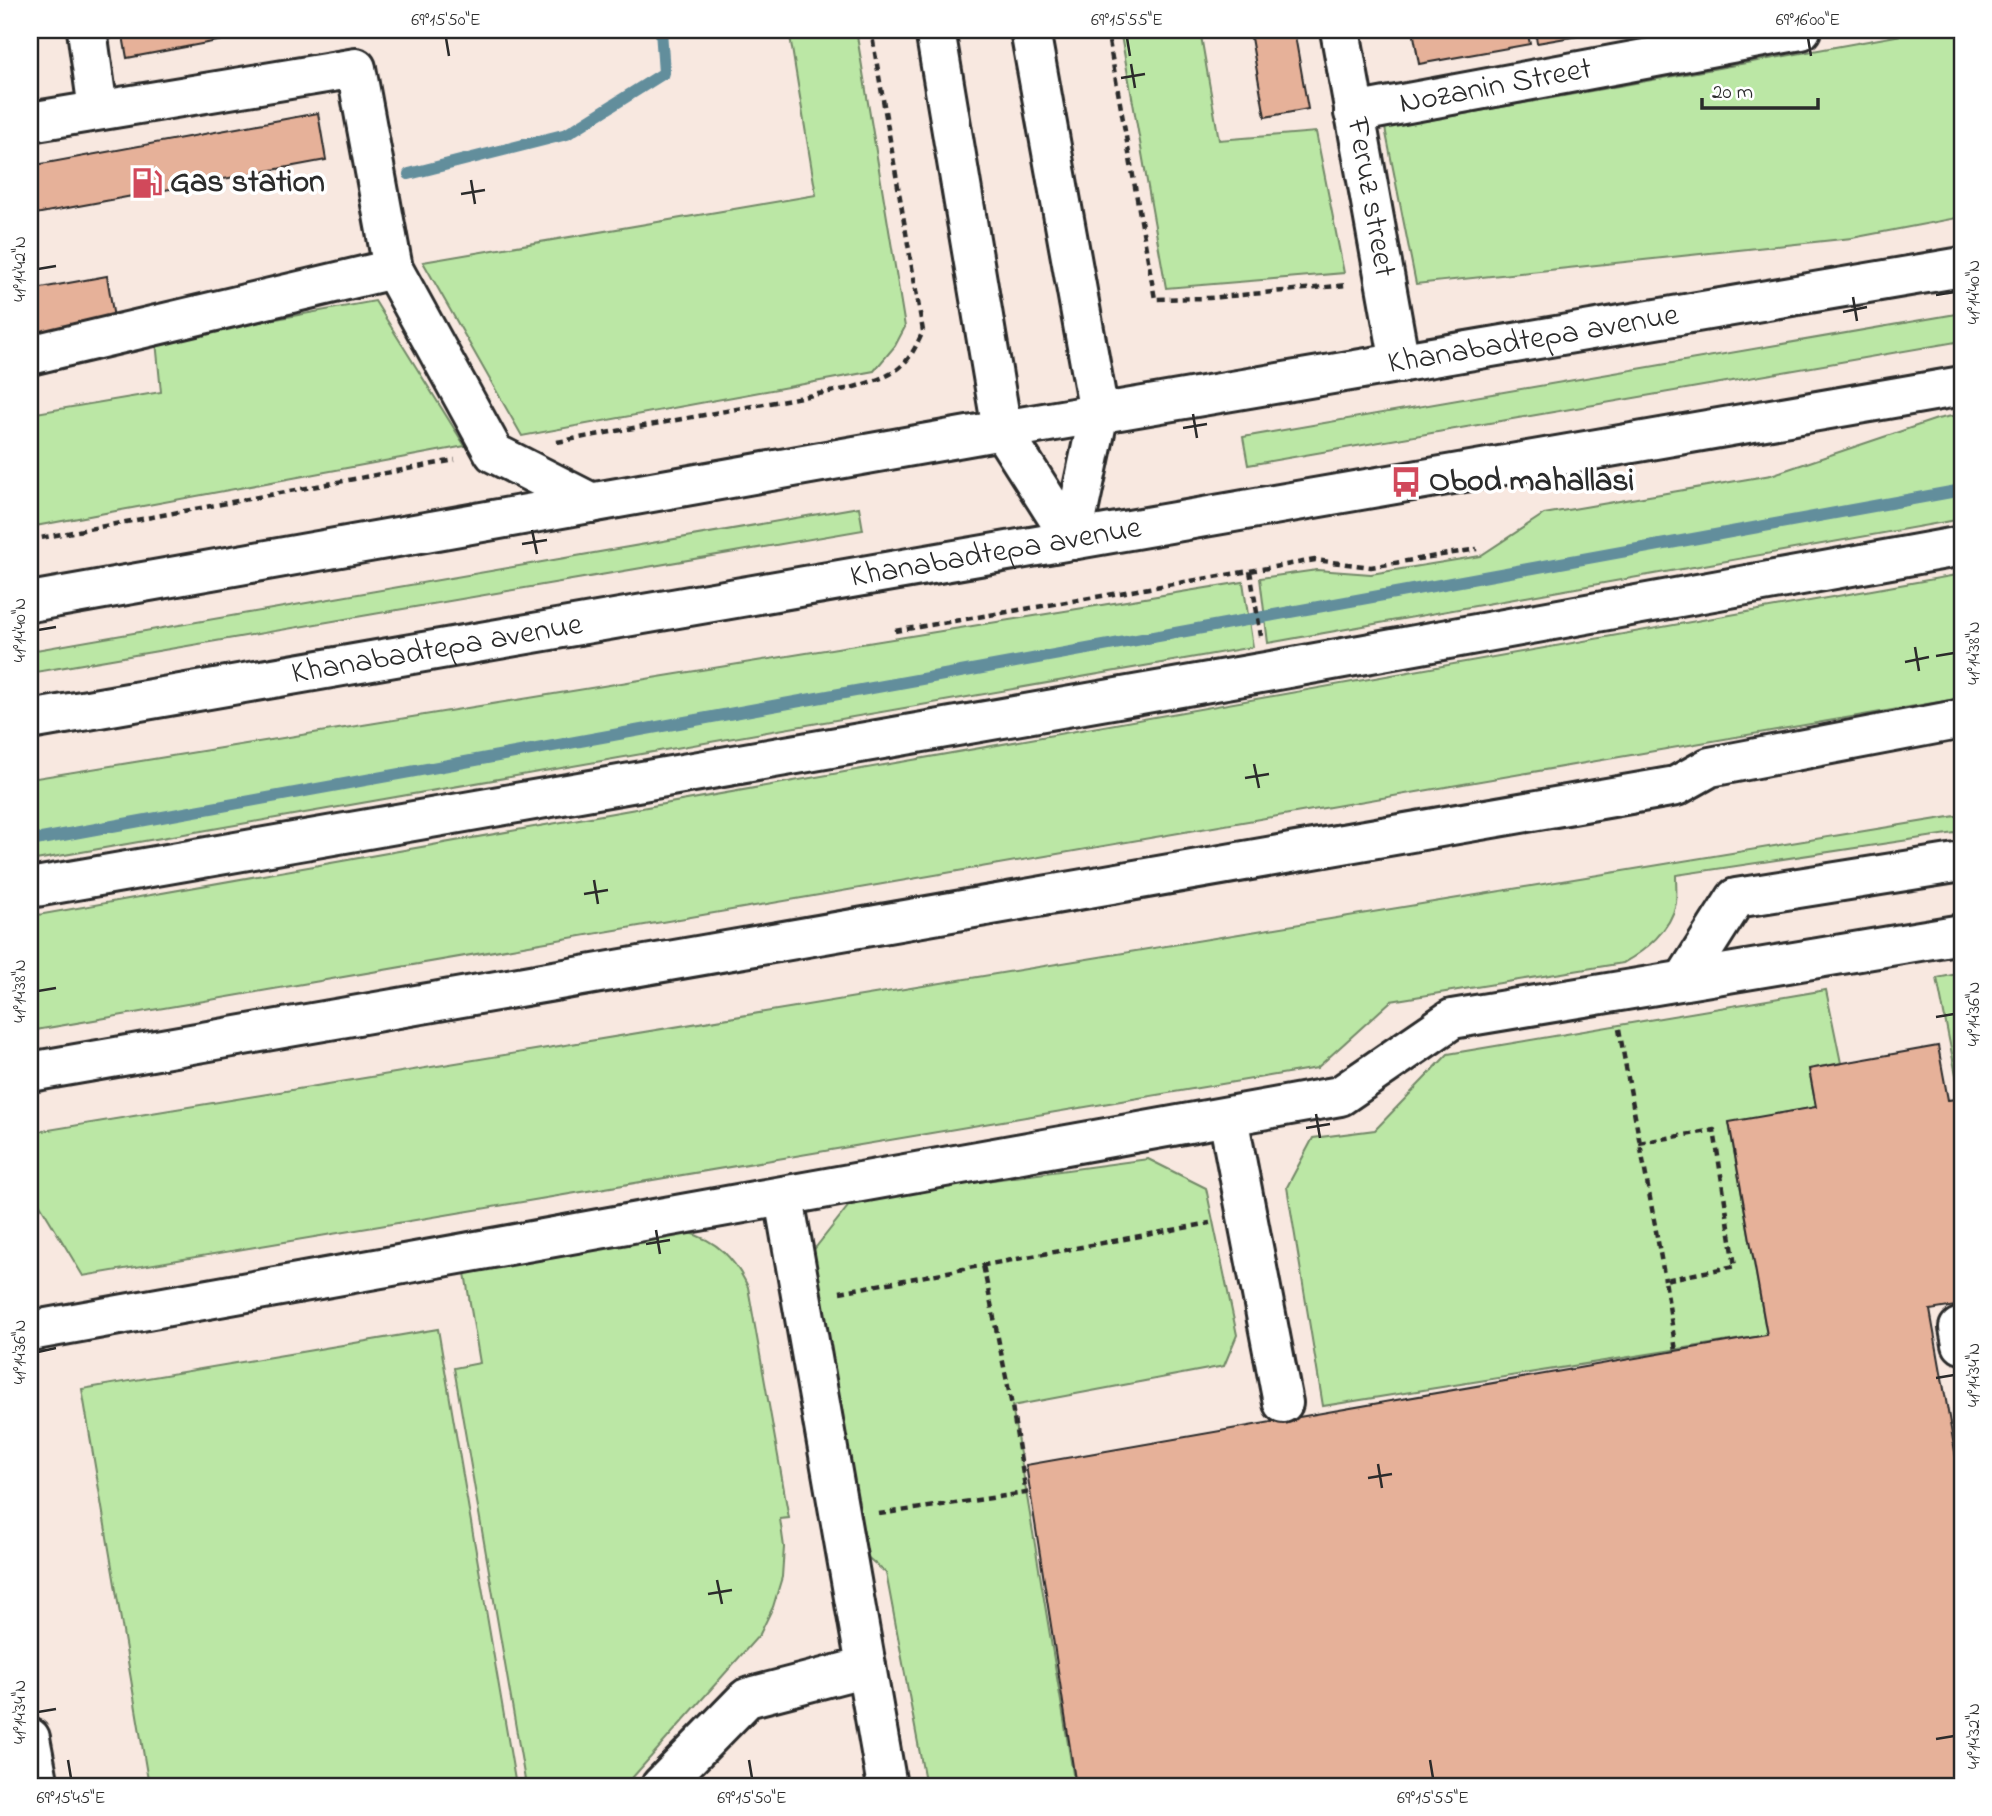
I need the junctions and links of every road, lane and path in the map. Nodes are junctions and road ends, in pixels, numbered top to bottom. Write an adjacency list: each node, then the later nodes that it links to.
1 (87, 30): 8 (main road)
2 (871, 30): 19 (path)
3 (935, 30): 18 (main road)
4 (1030, 30): 17 (main road)
5 (1107, 30): 13 (path)
6 (1340, 30): 9 (main road, Feruz street)
7 (1801, 30): 9 (main road, Nozanin Street)
8 (99, 110): 10 (main road); 12 (main road)
9 (1354, 113): 13 (main road, Feruz street)
10 (30, 121)
11 (1962, 267): 15 (main road, Khanabadtepa avenue)
12 (393, 269): 14 (main road); 19 (main road)
13 (1383, 281): 15 (main road, Feruz street)
14 (30, 355)
15 (1400, 363): 17 (main road, Khanabadtepa avenue)
16 (1962, 386): 22 (main road, Khanabadtepa avenue)
17 (1099, 413): 18 (main road, Khanabadtepa avenue); 22 (main road)
18 (1002, 430): 20 (main road, Khanabadtepa avenue); 22 (main road)
19 (494, 453): 20 (main road); 21 (path)
20 (592, 503): 26 (main road, Khanabadtepa avenue)
21 (30, 540)
22 (1072, 540): 30 (main road, Khanabadtepa avenue)
23 (1962, 545): 32 (main road)
24 (1477, 549): 25 (path)
25 (1251, 571): 27 (path); 28 (path)
26 (30, 602)
27 (895, 631)
28 (1261, 639)
29 (1962, 719): 35 (main road)
30 (30, 720)
31 (1962, 862): 34 (main road)
32 (30, 888)
33 (1962, 934): 34 (main road)
34 (1685, 980): 36 (main road)
35 (30, 1072)
36 (1228, 1117): 38 (main road); 39 (main road)
37 (1639, 1143): 45 (path)
38 (784, 1198): 41 (main road); 43 (main road)
39 (1247, 1216): 40 (path); 46 (main road)
40 (983, 1265): 41 (path); 47 (path)
41 (802, 1299): 47 (main road)
42 (1962, 1327): 44 (main road)
43 (30, 1331)
44 (1962, 1344)
45 (1676, 1351)
46 (1283, 1403)
47 (840, 1520): 48 (main road)
48 (866, 1667): 51 (main road); 52 (main road)
49 (30, 1738): 50 (main road)
50 (39, 1786)
51 (661, 1786)
52 (887, 1786)

